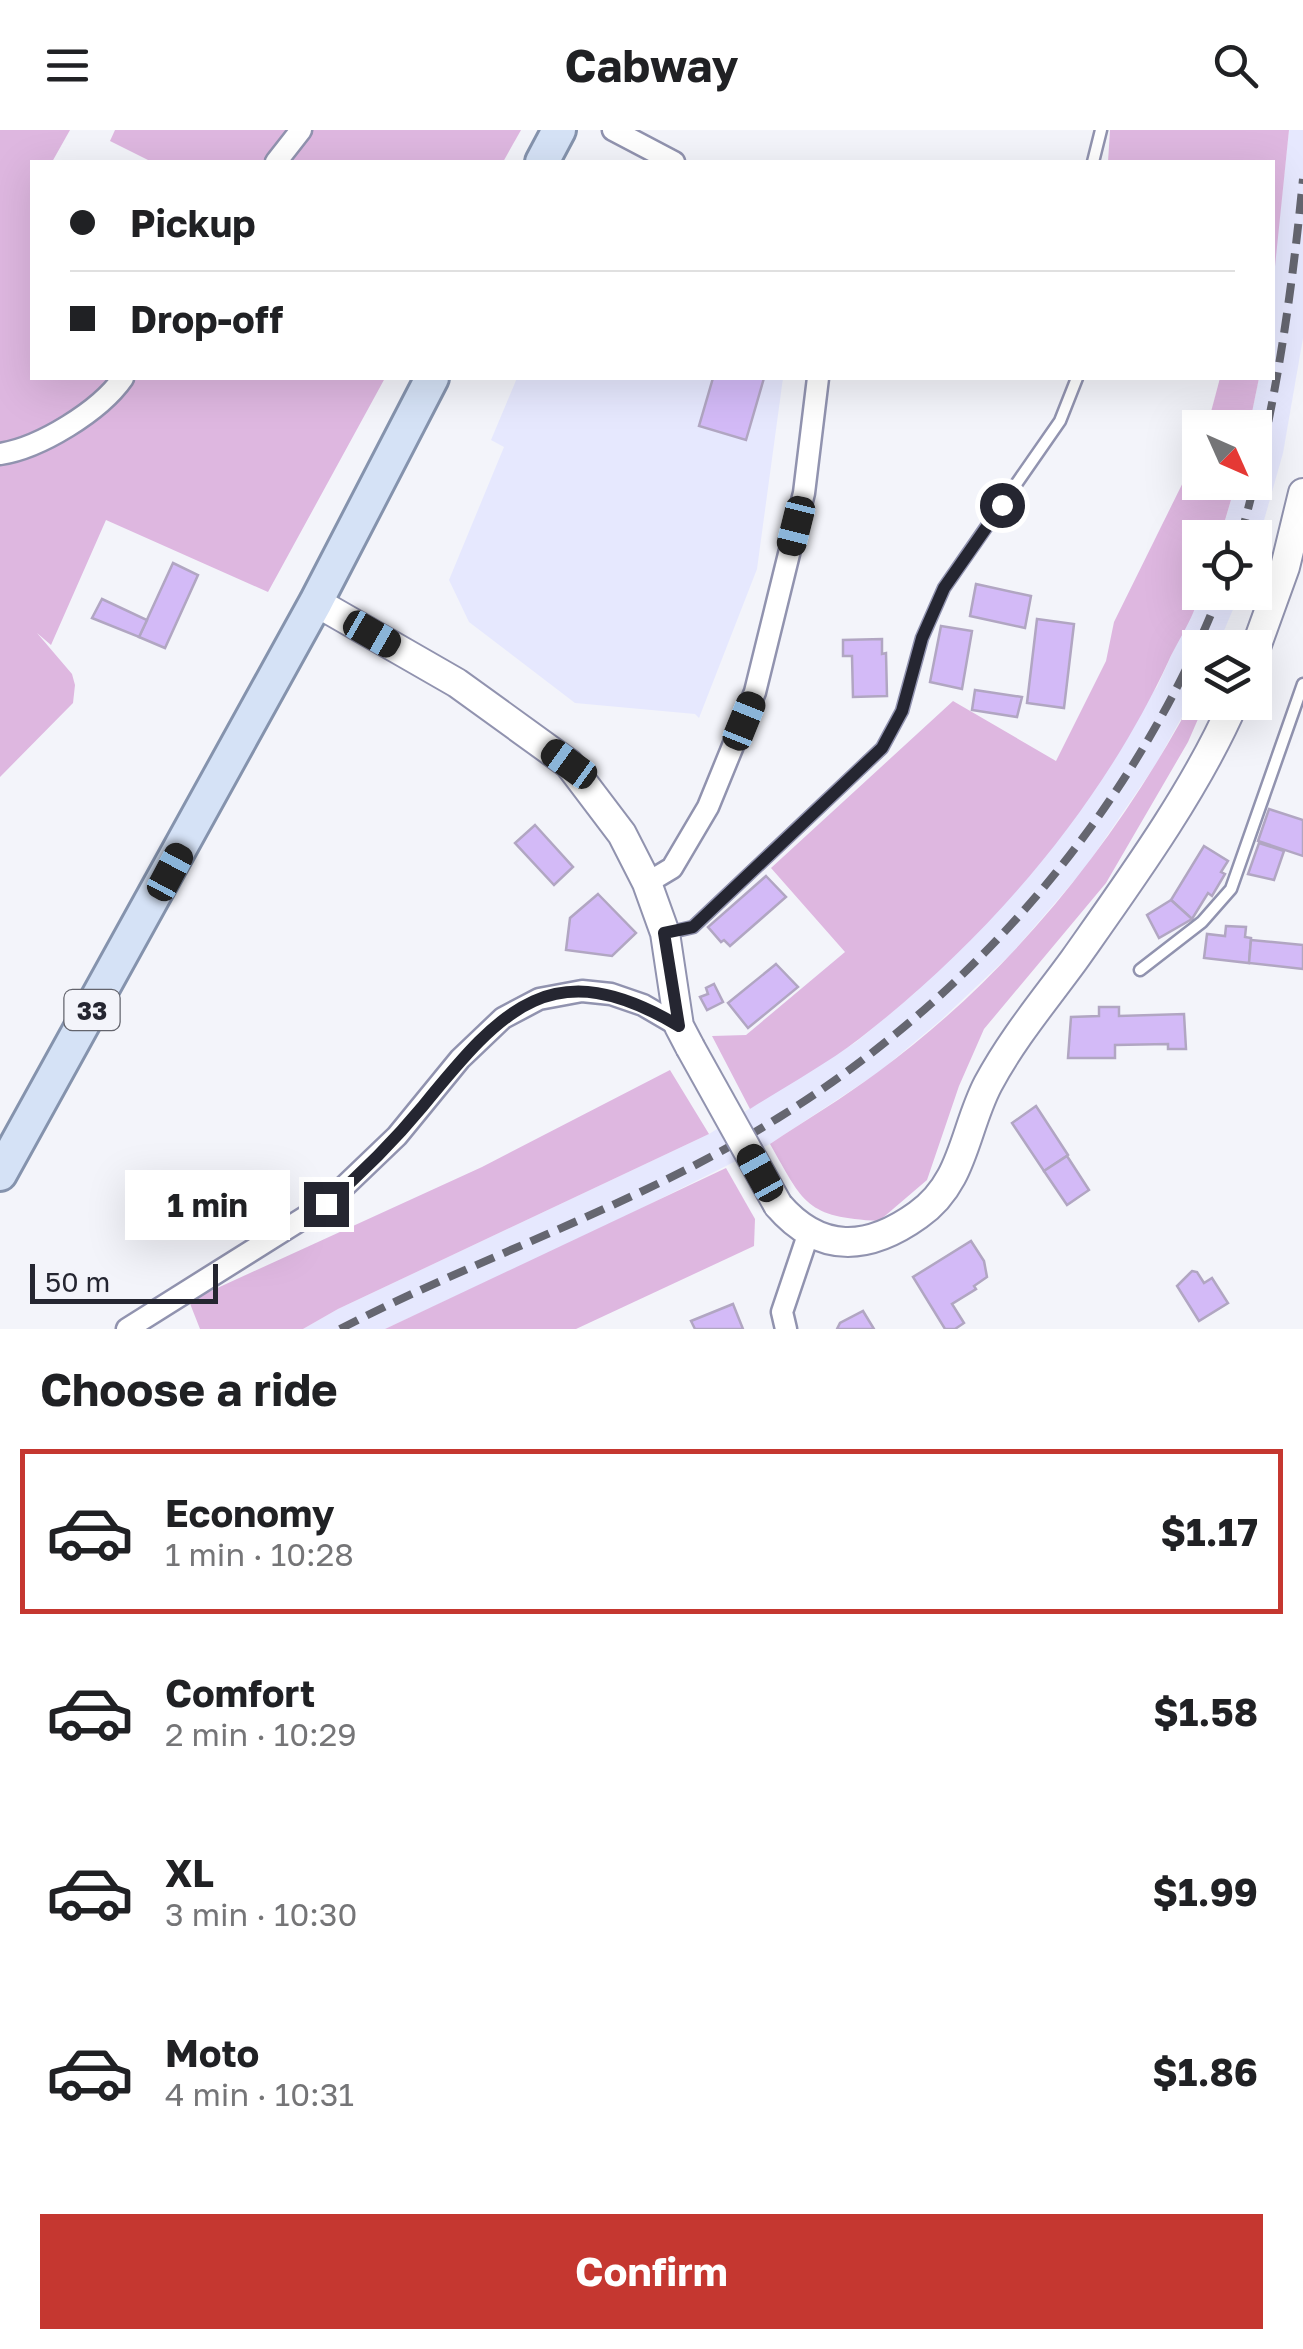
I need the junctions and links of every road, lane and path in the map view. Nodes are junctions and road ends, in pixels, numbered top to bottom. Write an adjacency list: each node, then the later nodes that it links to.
1 (301, 130): 5 (street)
2 (559, 130): 6 (main road)
3 (613, 130): 7 (street)
4 (1101, 130): 8 (lane)
5 (278, 160)
6 (543, 160)
7 (670, 160)
8 (1094, 160)
9 (121, 380): 13 (street)
10 (431, 380): 15 (main road, 33)
11 (818, 380): 19 (street)
12 (1076, 380): 20 (lane)
13 (0, 454)
14 (1303, 493): 16 (street)
15 (316, 602): 19 (street); 23 (main road, 33)
16 (1262, 630)
17 (1303, 684): 21 (lane)
18 (1225, 720): 24 (street)
19 (647, 884): 20 (street)
20 (664, 933): 22 (street)
21 (1140, 970)
22 (684, 1037): 24 (street, bridge); 25 (street)
23 (0, 1174)
24 (809, 1232): 26 (street)
25 (126, 1329)
26 (786, 1329)

